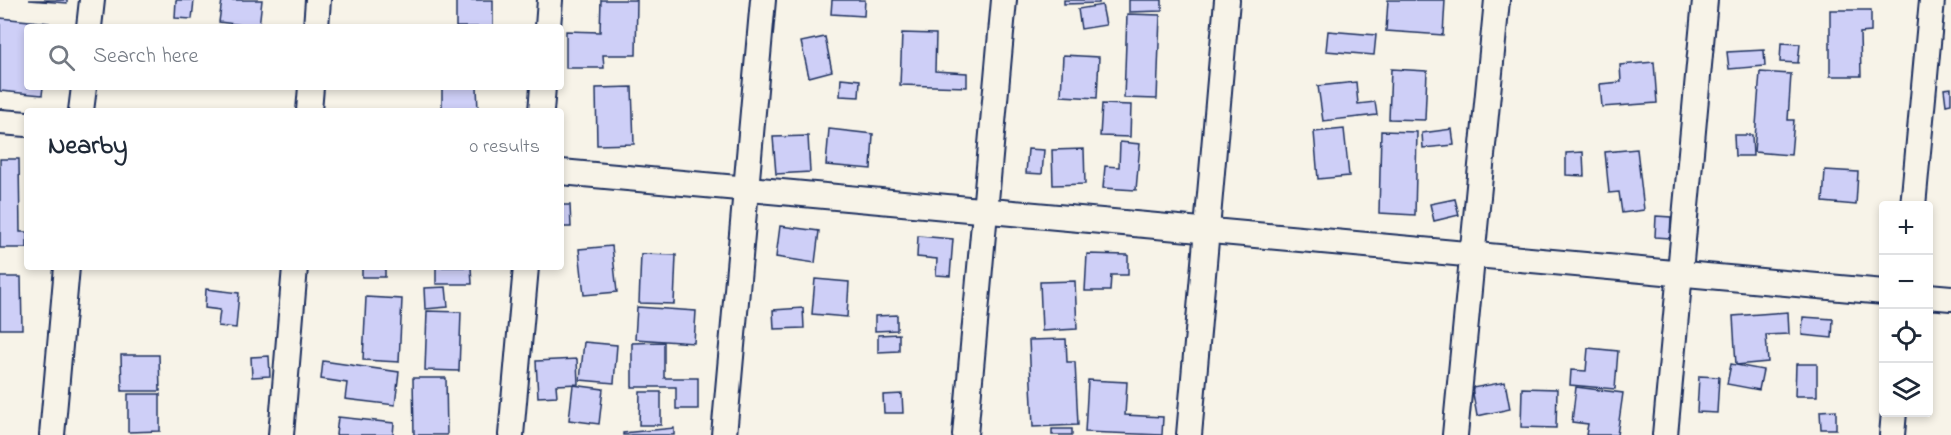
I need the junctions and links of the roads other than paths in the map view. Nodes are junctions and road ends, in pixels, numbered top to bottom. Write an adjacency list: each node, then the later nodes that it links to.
1 (92, 0): 10 (street)
2 (318, 0): 11 (street)
3 (550, 0): 12 (street)
4 (763, 0): 22 (street)
5 (1004, 0): 24 (street)
6 (1227, 0): 25 (street)
7 (1497, 0): 26 (street)
8 (1705, 0): 30 (street)
9 (1932, 0): 23 (street)
10 (89, 24)
11 (316, 24)
12 (548, 24)
13 (84, 90): 16 (street)
14 (311, 90): 17 (street)
15 (543, 90): 18 (street)
16 (81, 108)
17 (309, 108)
18 (540, 108)
19 (0, 122): 20 (street)
20 (24, 124)
21 (564, 172): 22 (street)
22 (746, 190): 24 (street); 38 (street)
23 (1913, 201)
24 (985, 211): 25 (street); 39 (street)
25 (1207, 231): 26 (street); 40 (street)
26 (1472, 255): 30 (street); 41 (street)
27 (67, 270): 35 (street)
28 (295, 270): 36 (street)
29 (526, 270): 37 (street)
30 (1680, 274): 31 (street); 42 (street)
31 (1879, 292)
32 (1933, 296): 33 (street)
33 (1951, 298)
34 (1894, 417): 43 (street)
35 (52, 435)
36 (281, 435)
37 (511, 435)
38 (724, 435)
39 (965, 435)
40 (1189, 435)
41 (1455, 435)
42 (1665, 435)
43 (1892, 435)

